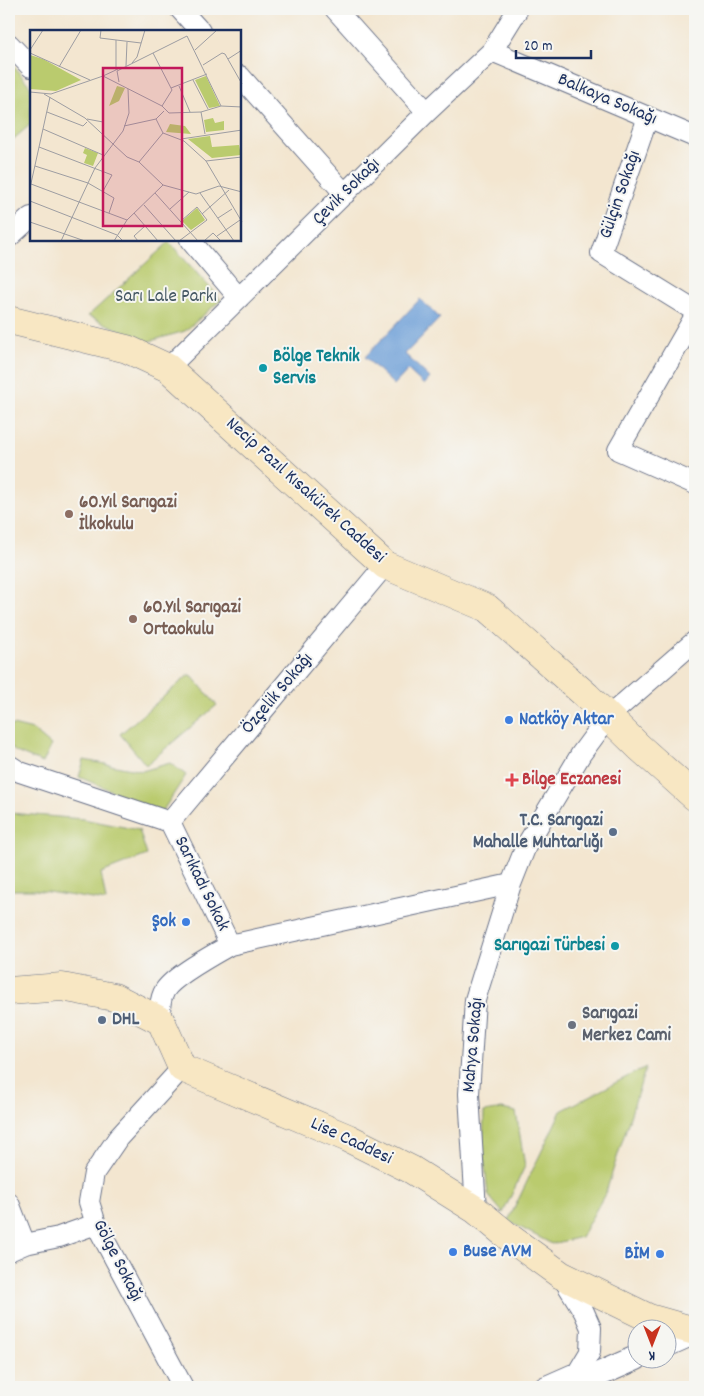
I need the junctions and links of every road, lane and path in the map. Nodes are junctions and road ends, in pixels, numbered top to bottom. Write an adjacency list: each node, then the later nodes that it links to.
1 (180, 9): 4 (street)
2 (335, 9): 9 (street)
3 (518, 9): 6 (street, Çevik Sokağı)
4 (199, 30)
5 (10, 46): 7 (street)
6 (492, 51): 9 (street, Çevik Sokağı); 10 (street, Balkaya Sokağı)
7 (30, 66)
8 (241, 77): 12 (street)
9 (427, 112): 12 (street, Çevik Sokağı)
10 (648, 117): 11 (street, Balkaya Sokağı); 17 (street, Gülçin Sokağı)
11 (695, 137)
12 (345, 194): 16 (street, Çevik Sokağı)
13 (30, 218): 14 (street)
14 (9, 237)
15 (191, 241): 16 (street)
16 (239, 298): 20 (street, Çevik Sokağı)
17 (695, 312)
18 (695, 316): 21 (street)
19 (9, 320): 20 (main road, Necip Fazıl Kısakürek Caddesi)
20 (168, 368): 22 (main road, Necip Fazıl Kısakürek Caddesi)
21 (695, 484)
22 (386, 566): 24 (main road, Necip Fazıl Kısakürek Caddesi); 27 (street, Özçelik Sokağı)
23 (695, 641): 24 (street, Mahya Sokağı)
24 (608, 716): 26 (main road, Necip Fazıl Kısakürek Caddesi); 28 (street, Mahya Sokağı)
25 (13, 771): 27 (street, Sarıkadı Sokak)
26 (695, 797)
27 (170, 822): 29 (street, Sarıkadı Sokak)
28 (511, 884): 29 (street); 34 (street, Mahya Sokağı)
29 (230, 945): 31 (street, Sarıkadı Sokak)
30 (9, 991): 31 (main road)
31 (161, 1022): 32 (main road)
32 (182, 1068): 34 (main road, Lise Caddesi); 35 (street, Gölge Sokağı)
33 (9, 1203): 36 (street)
34 (476, 1210): 37 (main road, Lise Caddesi)
35 (96, 1224): 36 (street); 42 (street, Gölge Sokağı)
36 (17, 1247)
37 (561, 1275): 38 (main road, Lise Caddesi); 43 (street)
38 (695, 1331): 39 (street)
39 (676, 1340)
40 (626, 1363): 41 (street)
41 (582, 1385)
42 (183, 1387)
43 (544, 1387)

